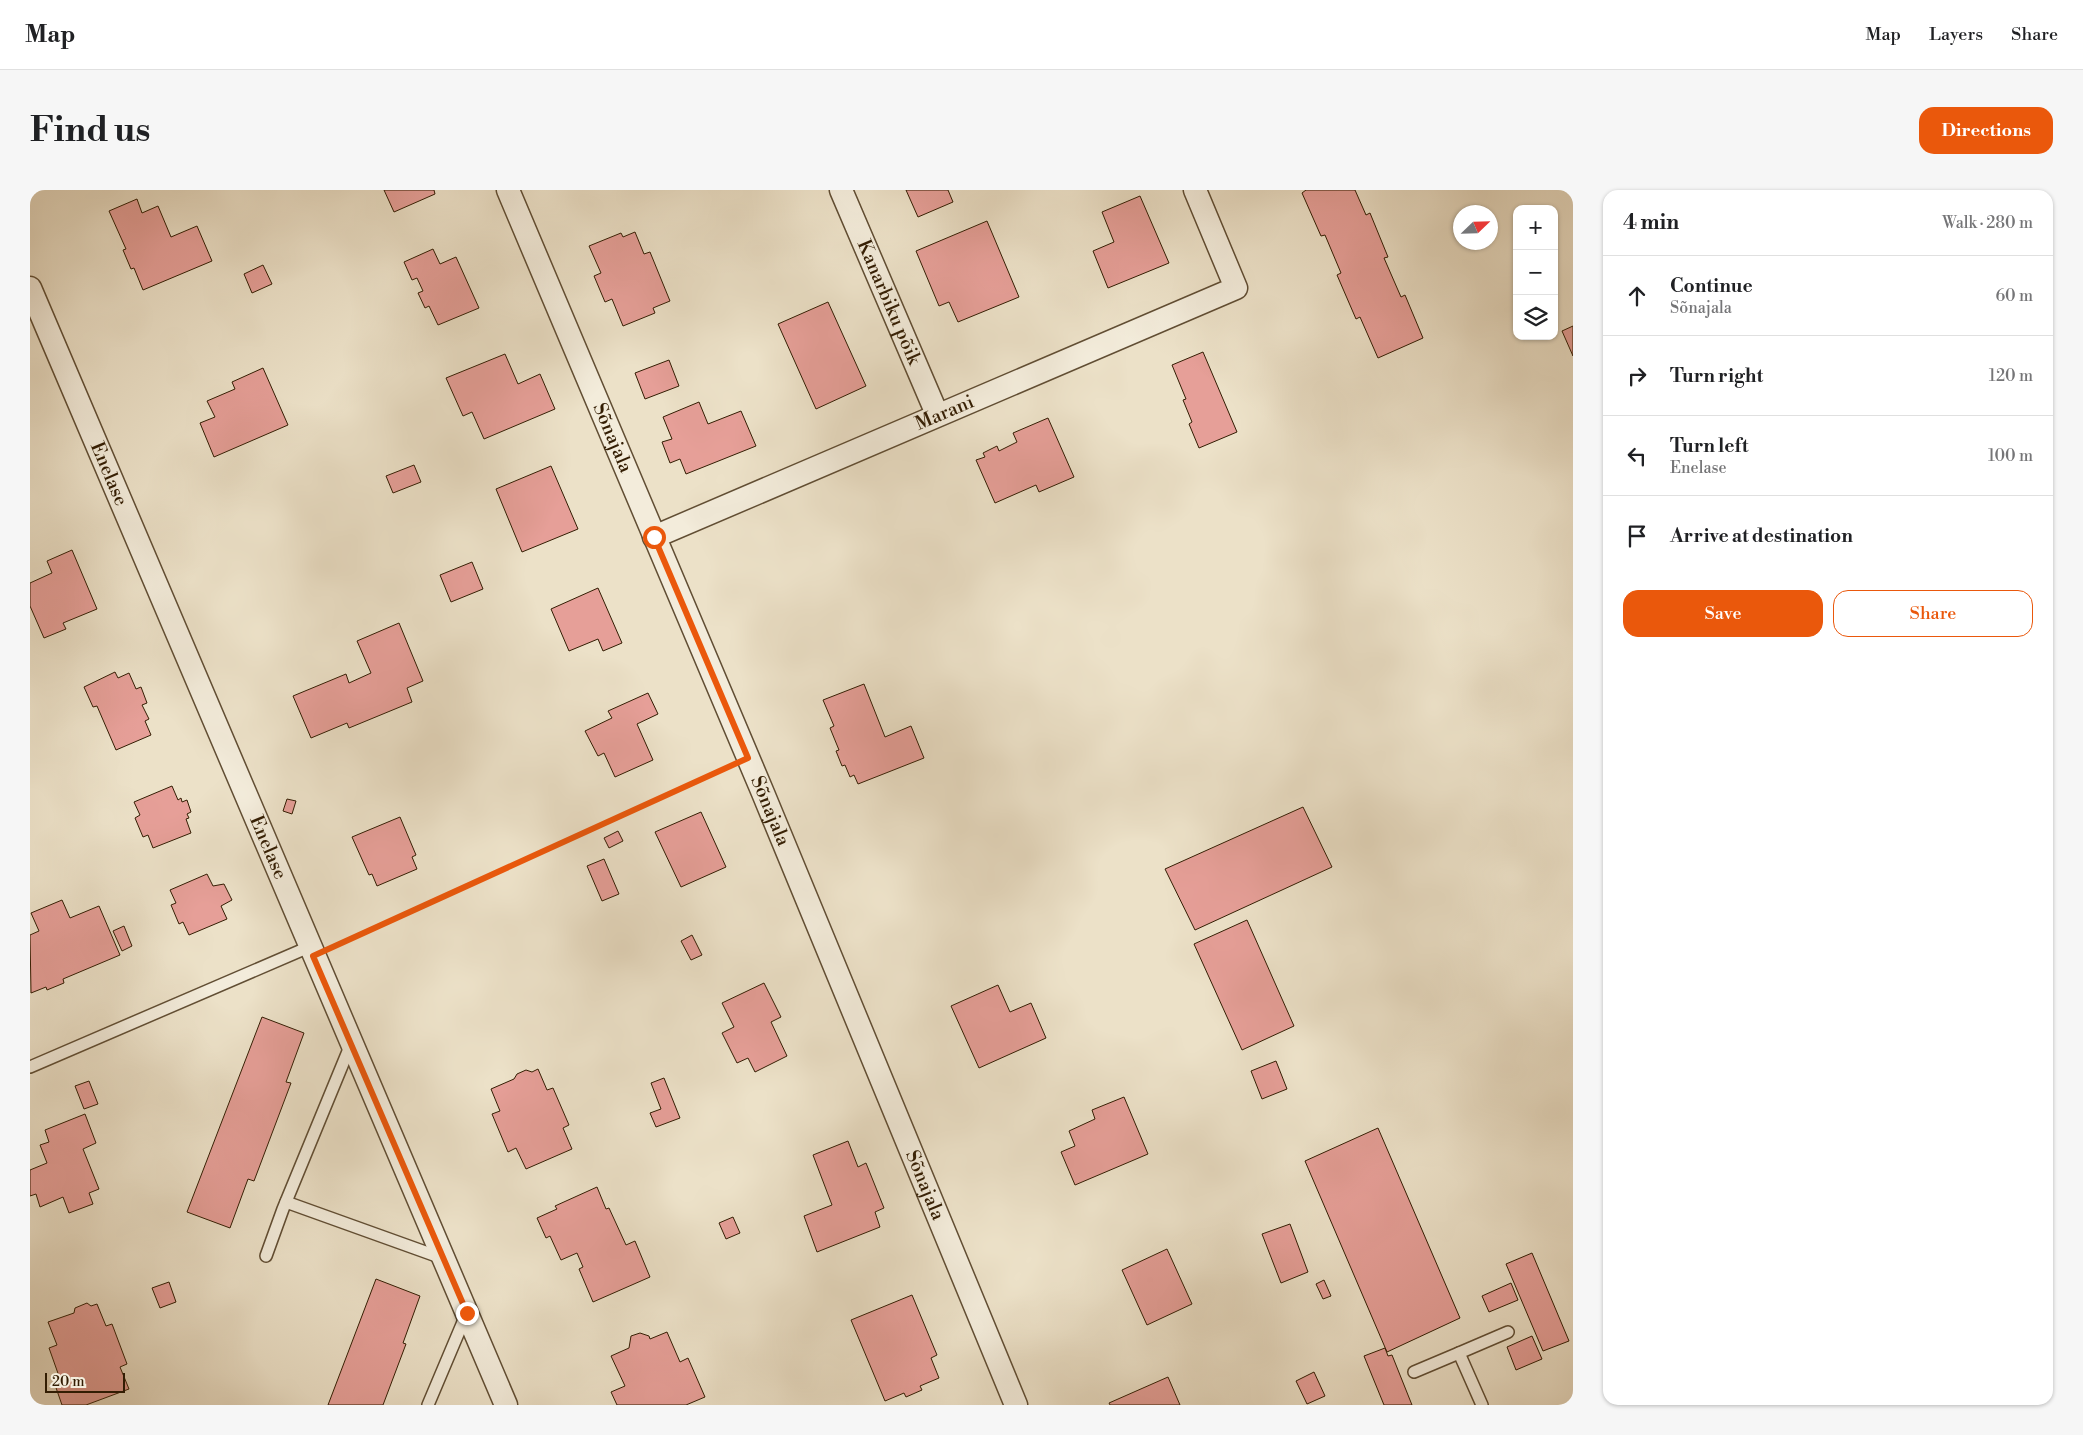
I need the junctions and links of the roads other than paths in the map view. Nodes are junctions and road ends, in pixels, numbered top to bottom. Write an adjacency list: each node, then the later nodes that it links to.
1 (508, 190): 6 (street, Sõnajala)
2 (842, 190): 5 (street, Kanarbiku põik)
3 (1195, 190): 5 (street, Marani)
4 (30, 288): 7 (street, Enelase)
5 (937, 414): 6 (street, Marani)
6 (654, 537): 19 (street, Sõnajala)
7 (311, 951): 8 (street, Enelase); 9 (lane)
8 (351, 1044): 10 (lane); 12 (street, Enelase)
9 (30, 1067)
10 (286, 1202): 11 (lane); 12 (lane)
11 (266, 1256)
12 (443, 1258): 13 (street, Enelase)
13 (467, 1313): 17 (lane); 18 (street, Enelase)
14 (1508, 1332): 15 (lane)
15 (1459, 1353): 16 (lane); 20 (lane)
16 (1414, 1372)
17 (428, 1405)
18 (506, 1405)
19 (1016, 1405)
20 (1482, 1405)

